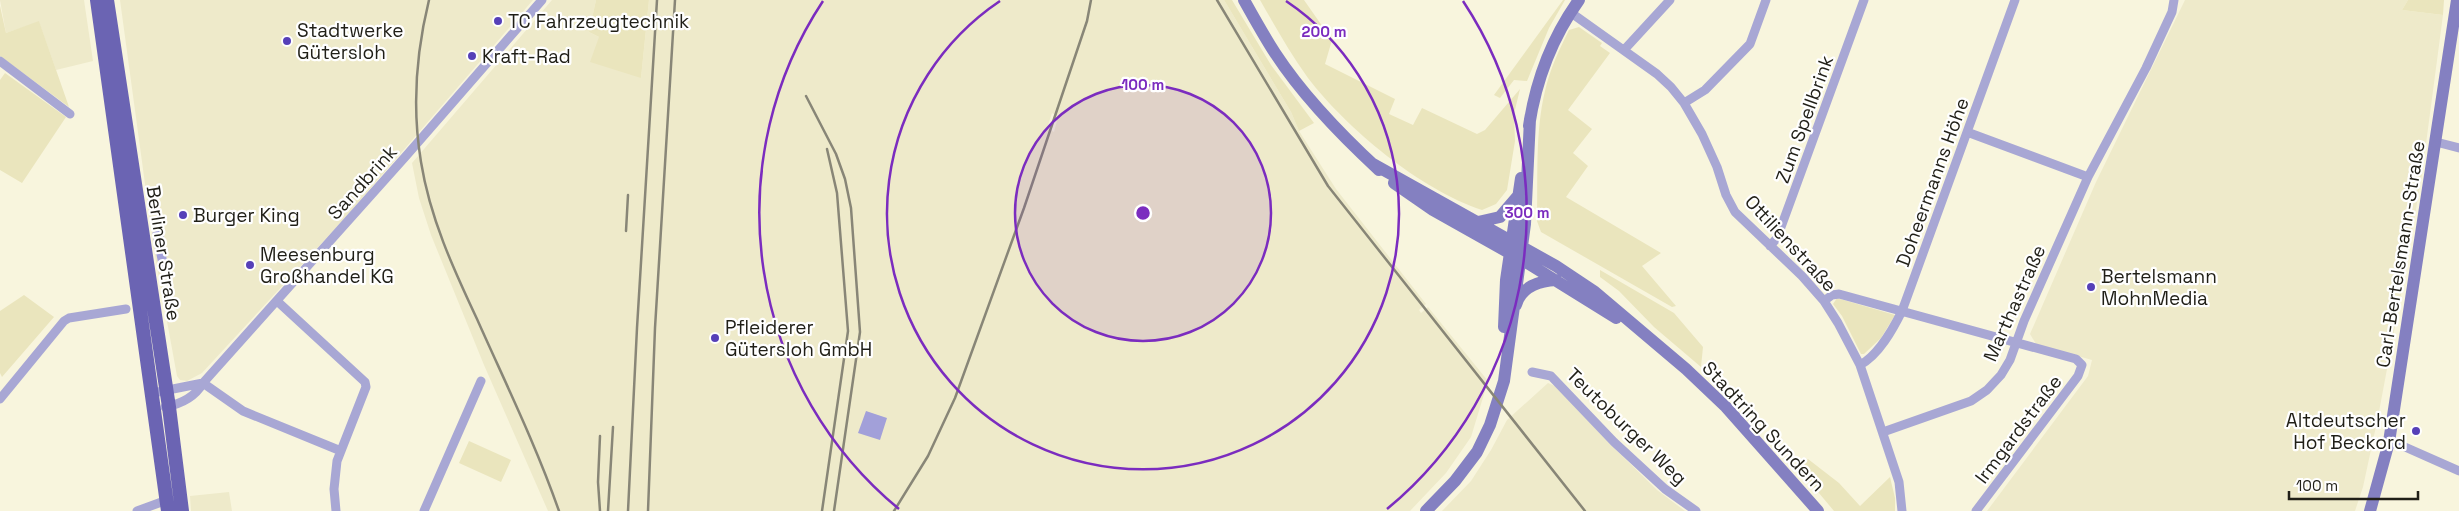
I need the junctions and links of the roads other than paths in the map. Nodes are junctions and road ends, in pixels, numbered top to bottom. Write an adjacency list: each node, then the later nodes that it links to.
1 (97, 0): 39 (main road, Berliner Straße)
2 (107, 0): 39 (main road, Berliner Straße)
3 (542, 0): 28 (street, Sandbrink)
4 (1244, 0): 21 (main road)
5 (1578, 0): 12 (main road)
6 (1670, 0): 13 (street)
7 (1766, 0): 15 (street)
8 (1864, 0): 25 (street, Zum Spellbrink)
9 (2015, 0): 18 (street, Doheermanns Höhe)
10 (2174, 0): 22 (street, Marthastraße)
11 (2457, 0): 19 (main road, Carl-Bertelsmann-Straße)
12 (1570, 12): 13 (street, Ottilienstraße); 17 (main road)
13 (1624, 50): 15 (street, Ottilienstraße)
14 (0, 61): 16 (street)
15 (1684, 103): 25 (street, Ottilienstraße)
16 (70, 114)
17 (1530, 120): 23 (main road); 26 (main road)
18 (1968, 132): 22 (street); 31 (street, Doheermanns Höhe)
19 (2436, 142): 20 (street); 44 (main road, Carl-Bertelsmann-Straße)
20 (2459, 148)
21 (1373, 164): 24 (main road); 26 (main road)
22 (2088, 177): 33 (street, Marthastraße)
23 (1519, 195): 24 (main road); 26 (main road)
24 (1478, 222): 26 (main road)
25 (1770, 246): 29 (street, Ottilienstraße)
26 (1516, 250): 27 (main road, Stadtring Sundern); 32 (main road); 34 (main road, Stadtring Sundern); 40 (main road)
27 (1556, 280): 32 (main road); 34 (main road, Stadtring Sundern)
28 (277, 301): 38 (street, Sandbrink); 45 (street)
29 (1824, 301): 31 (street); 35 (street, Ottilienstraße)
30 (126, 309): 41 (street)
31 (1902, 311): 33 (street); 35 (street, Doheermanns Höhe)
32 (1513, 314): 40 (main road)
33 (2017, 343): 43 (street, Marthastraße); 56 (street, Irmgardstraße)
34 (1660, 347): 54 (main road, Stadtring Sundern)
35 (1860, 365): 43 (street, Ottilienstraße)
36 (1532, 372): 53 (street, Teutoburger Weg)
37 (481, 381): 51 (street)
38 (203, 383): 39 (street); 42 (street, Sandbrink); 45 (street)
39 (160, 392): 42 (main road, Berliner Straße)
40 (1500, 395): 52 (main road)
41 (0, 399)
42 (162, 408): 47 (main road, Berliner Straße); 49 (main road, Berliner Straße)
43 (1883, 432): 55 (street, Ottilienstraße)
44 (2389, 442): 46 (street); 57 (main road, Carl-Bertelsmann-Straße)
45 (342, 450): 50 (street)
46 (2459, 471)
47 (168, 506): 48 (street)
48 (138, 511)
49 (182, 511)
50 (336, 511)
51 (424, 511)
52 (1426, 511)
53 (1696, 511)
54 (1818, 511)
55 (1902, 511)
56 (1976, 511)
57 (2370, 511)

